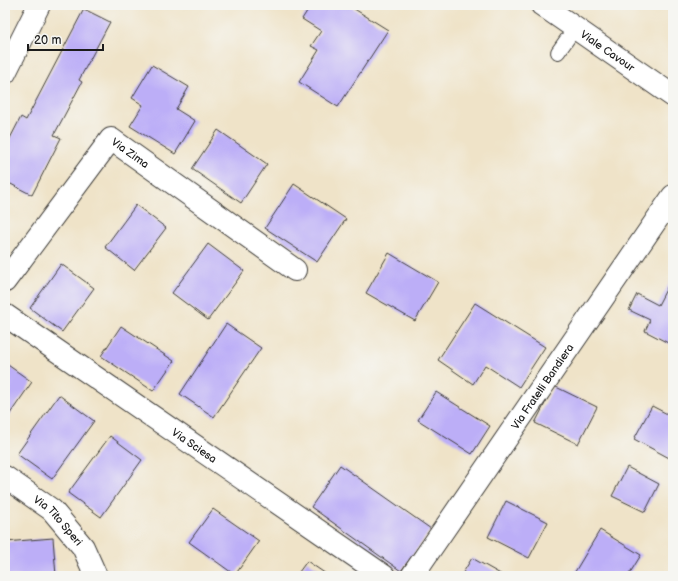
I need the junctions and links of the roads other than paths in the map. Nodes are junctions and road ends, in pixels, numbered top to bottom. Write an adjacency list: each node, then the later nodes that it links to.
1 (39, 5): 5 (street)
2 (542, 5): 3 (street, Viale Cavour)
3 (575, 28): 4 (lane); 6 (street, Viale Cavour)
4 (558, 52)
5 (5, 74)
6 (673, 96)
7 (673, 196): 14 (street, Via Fratelli Bandiera)
8 (295, 270): 9 (street, Via Zima)
9 (5, 281)
10 (5, 315): 13 (street, Via Sciesa)
11 (5, 477): 12 (street, Via Tito Speri)
12 (96, 576)
13 (384, 576)
14 (412, 576)

